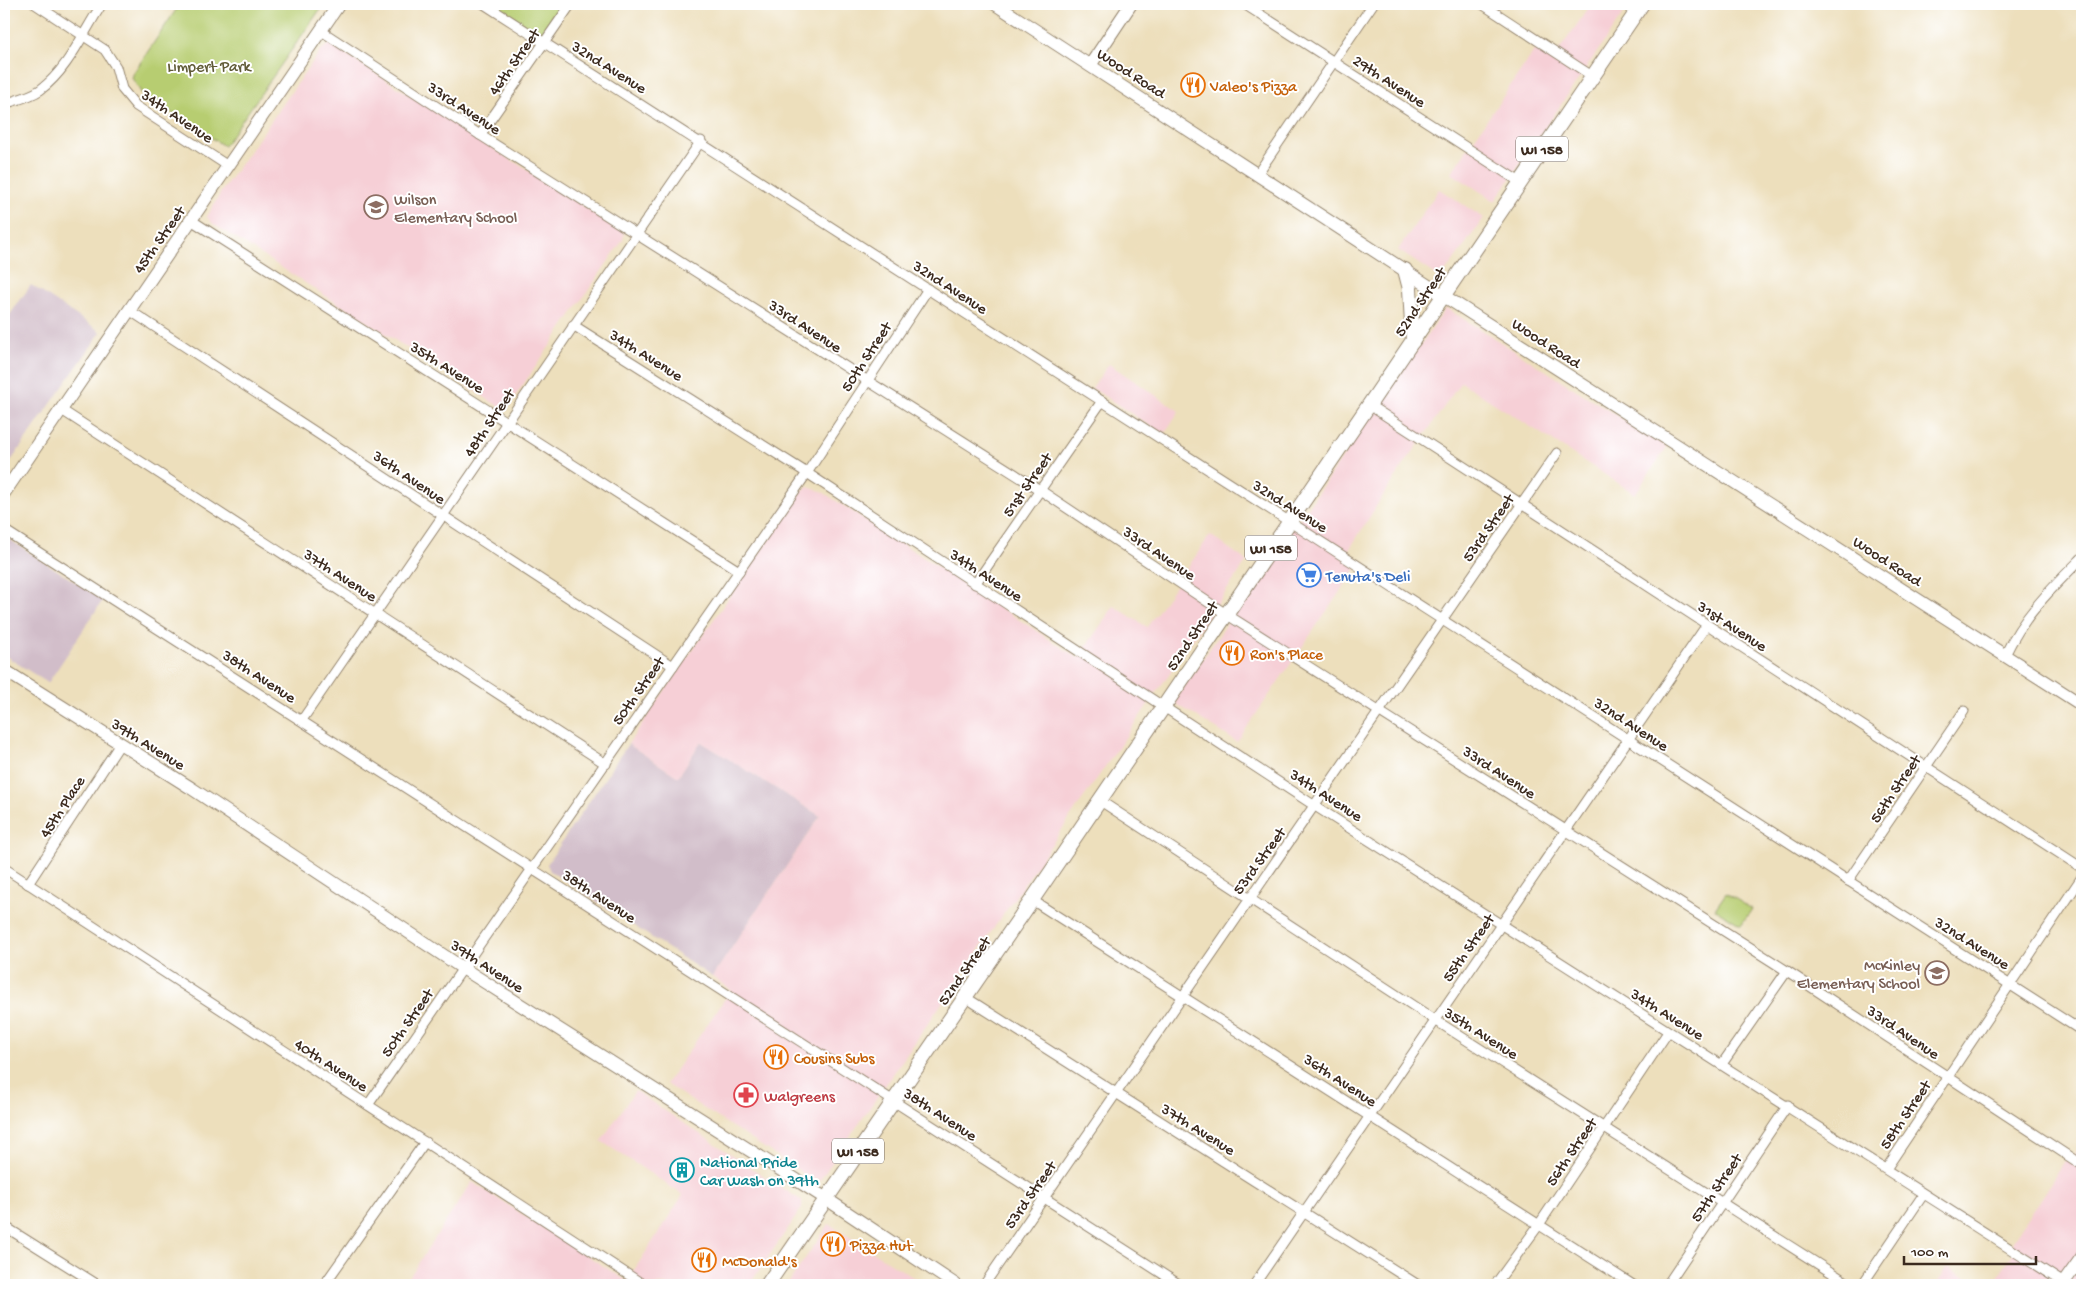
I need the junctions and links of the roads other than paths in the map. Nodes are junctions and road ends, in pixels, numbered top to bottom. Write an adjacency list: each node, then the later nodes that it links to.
1 (35, 4): 13 (street, 34th Avenue)
2 (102, 4): 13 (street)
3 (340, 4): 12 (street, 45th Street)
4 (484, 4): 14 (street, 32nd Avenue)
5 (571, 4): 14 (street, 46th Street)
6 (995, 4): 16 (street, Wood Road)
7 (1131, 4): 16 (street)
8 (1244, 4): 15 (street, 29th Avenue)
9 (1373, 4): 15 (street)
10 (1482, 4): 17 (street)
11 (1642, 4): 17 (main road, 52nd Street / WI 158)
12 (320, 30): 19 (street, 33rd Avenue); 21 (street, 45th Street)
13 (84, 34): 18 (street); 21 (street, 34th Avenue)
14 (544, 42): 19 (street, 46th Street); 20 (street, 32nd Avenue)
15 (1334, 61): 22 (street); 23 (street, 29th Avenue)
16 (1091, 64): 22 (street, Wood Road)
17 (1592, 76): 23 (main road, 52nd Street / WI 158)
18 (4, 104)
19 (480, 135): 25 (street, 33rd Avenue)
20 (701, 141): 25 (street, 48th Street); 27 (street, 32nd Avenue)
21 (228, 166): 24 (street, 45th Street)
22 (1258, 173): 26 (street, Wood Road)
23 (1520, 182): 28 (main road, 52nd Street / WI 158)
24 (191, 220): 29 (street, 45th Street); 36 (street, 35th Avenue)
25 (637, 234): 30 (street, 48th Street); 32 (street, 33rd Avenue)
26 (1405, 270): 28 (street, Wood Road); 31 (main road)
27 (928, 289): 32 (street, 50th Street); 33 (street, 32nd Avenue)
28 (1444, 296): 31 (main road, 52nd Street / WI 158); 52 (street, Wood Road)
29 (129, 310): 35 (street, 45th Street); 42 (street, 36th Avenue)
30 (573, 325): 36 (street, 48th Street); 38 (street, 34th Avenue)
31 (1413, 342): 34 (main road, 52nd Street / WI 158)
32 (868, 382): 38 (street, 50th Street); 39 (street, 33rd Avenue)
33 (1102, 401): 39 (street, 51st Street); 43 (street, 32nd Avenue)
34 (1369, 406): 41 (street, 31st Avenue); 43 (main road, 52nd Street / WI 158)
35 (60, 409): 40 (street, 45th Street); 48 (street, 37th Avenue)
36 (506, 421): 42 (street, 48th Street); 46 (street, 35th Avenue)
37 (1557, 453): 41 (street, 53rd Street)
38 (807, 473): 46 (street, 50th Street); 47 (street, 34th Avenue)
39 (1040, 490): 47 (street, 51st Street); 49 (street, 33rd Avenue)
40 (4, 493)
41 (1521, 505): 50 (street, 53rd Street); 51 (street, 31st Avenue)
42 (442, 515): 48 (street, 48th Street); 53 (street, 36th Avenue)
43 (1289, 522): 49 (main road, 52nd Street / WI 158); 50 (street, 32nd Avenue)
44 (4, 530): 59 (street, 38th Avenue)
45 (2082, 558): 52 (street)
46 (739, 570): 53 (street, 50th Street)
47 (975, 584): 56 (street, 34th Avenue)
48 (376, 614): 59 (street, 48th Street); 62 (street, 37th Avenue)
49 (1226, 614): 56 (main road, 52nd Street / WI 158); 57 (street, 33rd Avenue)
50 (1442, 619): 57 (street, 53rd Street); 60 (street, 32nd Avenue)
51 (1706, 626): 60 (street, 55th Street); 63 (street, 31st Avenue)
52 (2005, 655): 55 (street, Wood Road)
53 (674, 666): 62 (street, 50th Street)
54 (4, 670): 61 (street, 39th Avenue)
55 (2082, 704)
56 (1164, 705): 64 (main road, 52nd Street / WI 158); 65 (street, 34th Avenue)
57 (1379, 711): 65 (street, 53rd Street); 66 (street, 33rd Avenue)
58 (1964, 711): 63 (street, 56th Street)
59 (302, 720): 69 (street, 38th Avenue)
60 (1628, 739): 66 (street, 55th Street); 71 (street, 32nd Avenue)
61 (120, 744): 72 (street, 45th Place); 76 (street, 39th Avenue)
62 (606, 764): 69 (street, 50th Street)
63 (1926, 767): 68 (street, 31st Avenue); 71 (street, 56th Street)
64 (1099, 800): 73 (street, 35th Avenue); 74 (main road, 52nd Street / WI 158)
65 (1316, 806): 73 (street, 53rd Street); 75 (street, 34th Avenue)
66 (1565, 831): 75 (street, 55th Street); 77 (street, 33rd Avenue)
67 (4, 868): 72 (street, 40th Avenue)
68 (2082, 868)
69 (532, 869): 76 (street, 50th Street); 87 (street, 38th Avenue)
70 (2082, 877): 78 (street, 58th Street)
71 (1848, 881): 78 (street, 32nd Avenue)
72 (28, 884): 89 (street, 40th Avenue)
73 (1248, 898): 79 (street, 53rd Street); 81 (street, 35th Avenue)
74 (1032, 900): 79 (street, 36th Avenue); 80 (main road, 52nd Street / WI 158)
75 (1502, 923): 81 (street, 55th Street); 83 (street, 34th Avenue)
76 (464, 969): 89 (street, 50th Street); 96 (street, 39th Avenue)
77 (1788, 972): 84 (street); 85 (street, 33rd Avenue)
78 (2010, 984): 82 (street, 32nd Avenue); 85 (street, 58th Street)
79 (1183, 996): 86 (street, 53rd Street); 90 (street, 36th Avenue)
80 (965, 997): 86 (street, 37th Avenue); 87 (main road, 52nd Street / WI 158)
81 (1435, 1020): 90 (street, 55th Street); 91 (street, 35th Avenue)
82 (2082, 1031)
83 (1668, 1032): 84 (street, 34th Avenue); 91 (street, 56th Street)
84 (1722, 1064): 88 (street, 34th Avenue)
85 (1947, 1077): 93 (street, 33rd Avenue); 94 (street, 58th Street)
86 (1116, 1093): 97 (street, 53rd Street); 99 (street, 37th Avenue)
87 (893, 1100): 96 (main road, 52nd Street / WI 158); 97 (street, 38th Avenue)
88 (1788, 1105): 94 (street, 34th Avenue); 98 (street, 57th Street)
89 (368, 1106): 92 (street, 40th Avenue)
90 (1370, 1116): 99 (street, 55th Street); 101 (street, 36th Avenue)
91 (1604, 1127): 98 (street, 35th Avenue); 101 (street, 56th Street)
92 (425, 1142): 104 (street); 105 (street, 40th Avenue)
93 (2082, 1165)
94 (1886, 1169): 95 (street, 34th Avenue)
95 (1923, 1195): 116 (street); 117 (street, 34th Avenue)
96 (825, 1198): 106 (main road, 52nd Street / WI 158); 107 (street, 39th Avenue)
97 (1044, 1198): 108 (street, 53rd Street); 109 (street, 38th Avenue)
98 (1722, 1203): 114 (street, 57th Street); 115 (street, 35th Avenue)
99 (1304, 1212): 110 (street, 55th Street); 111 (street, 37th Avenue)
100 (4, 1226): 103 (street)
101 (1538, 1226): 112 (street, 56th Street); 113 (street, 36th Avenue)
102 (2082, 1257): 117 (street)
103 (98, 1285)
104 (324, 1285)
105 (644, 1285)
106 (767, 1285)
107 (956, 1285)
108 (984, 1285)
109 (1180, 1285)
110 (1254, 1285)
111 (1418, 1285)
112 (1495, 1285)
113 (1633, 1285)
114 (1668, 1285)
115 (1851, 1285)
116 (1862, 1285)
117 (2065, 1285)

